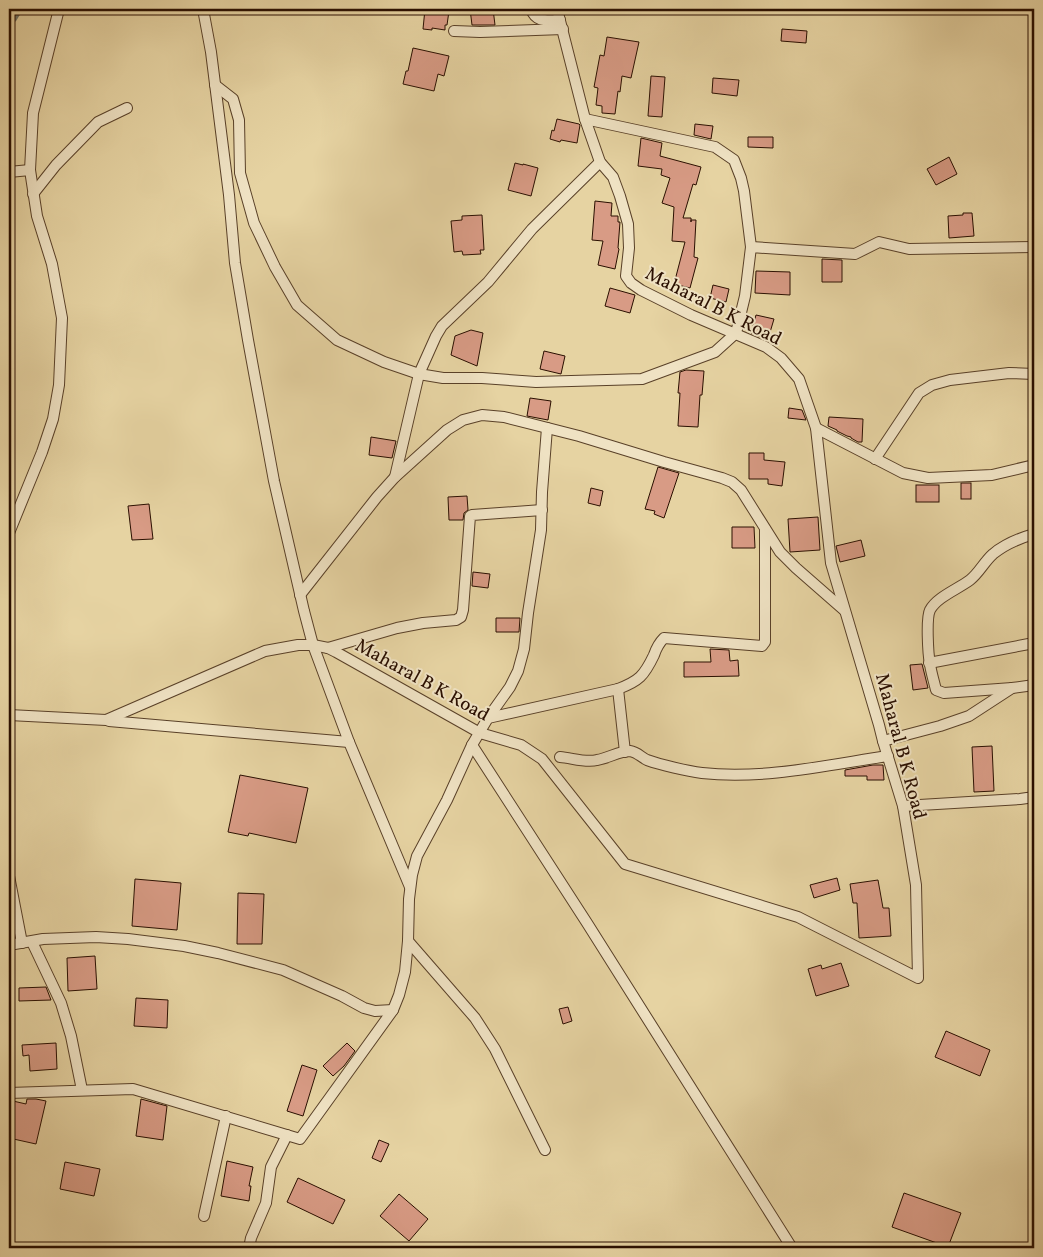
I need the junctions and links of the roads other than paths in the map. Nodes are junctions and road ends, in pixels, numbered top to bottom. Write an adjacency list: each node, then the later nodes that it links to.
1 (60, 9): 11 (street)
2 (203, 9): 7 (street)
3 (531, 9): 5 (street)
4 (558, 9): 5 (street, Maharal B K Road)
5 (562, 25): 6 (street); 9 (street, Maharal B K Road)
6 (454, 31)
7 (216, 84): 17 (street); 28 (street)
8 (127, 108): 13 (street)
9 (584, 119): 10 (street, Maharal B K Road); 14 (street)
10 (600, 162): 16 (street, Maharal B K Road); 17 (street)
11 (30, 170): 12 (street); 13 (street)
12 (9, 172)
13 (33, 194): 26 (street)
14 (751, 247): 15 (street); 16 (street)
15 (1034, 247)
16 (736, 333): 17 (street); 20 (street, Maharal B K Road)
17 (419, 374): 23 (street)
18 (1034, 374): 21 (street)
19 (547, 428): 23 (street); 24 (street); 25 (street)
20 (816, 428): 21 (street); 29 (street, Maharal B K Road)
21 (875, 459): 22 (street)
22 (1034, 465)
23 (395, 477): 28 (street)
24 (542, 510): 32 (street); 38 (street)
25 (765, 528): 29 (street); 36 (street)
26 (9, 533)
27 (1034, 534): 33 (street)
28 (300, 595): 31 (street)
29 (845, 611): 42 (street, Maharal B K Road)
30 (1034, 643): 33 (street)
31 (313, 646): 32 (street, Maharal B K Road); 39 (street, Maharal B K Road); 41 (street)
32 (328, 648): 40 (street, Maharal B K Road)
33 (930, 664): 35 (street)
34 (1034, 685): 35 (street)
35 (1012, 688): 42 (street)
36 (618, 689): 38 (street); 44 (street)
37 (9, 715): 39 (street, Maharal B K Road)
38 (488, 718): 40 (street)
39 (106, 720): 41 (street)
40 (480, 733): 43 (street); 48 (street, Maharal B K Road)
41 (349, 742): 50 (street)
42 (883, 742): 45 (street, Maharal B K Road)
43 (472, 745): 50 (street); 62 (street)
44 (626, 752): 45 (street); 46 (street)
45 (888, 756): 48 (street, Maharal B K Road)
46 (560, 757)
47 (1034, 797): 48 (street)
48 (903, 806)
49 (9, 876): 52 (street)
50 (410, 888): 51 (street)
51 (408, 941): 54 (street); 59 (street)
52 (27, 942): 53 (street); 54 (street); 55 (street)
53 (9, 946)
54 (393, 1010): 58 (street)
55 (82, 1090): 56 (street); 57 (street)
56 (9, 1093)
57 (226, 1116): 58 (street); 60 (street)
58 (287, 1134): 61 (street)
59 (545, 1150)
60 (204, 1216)
61 (249, 1248)
62 (792, 1248)

